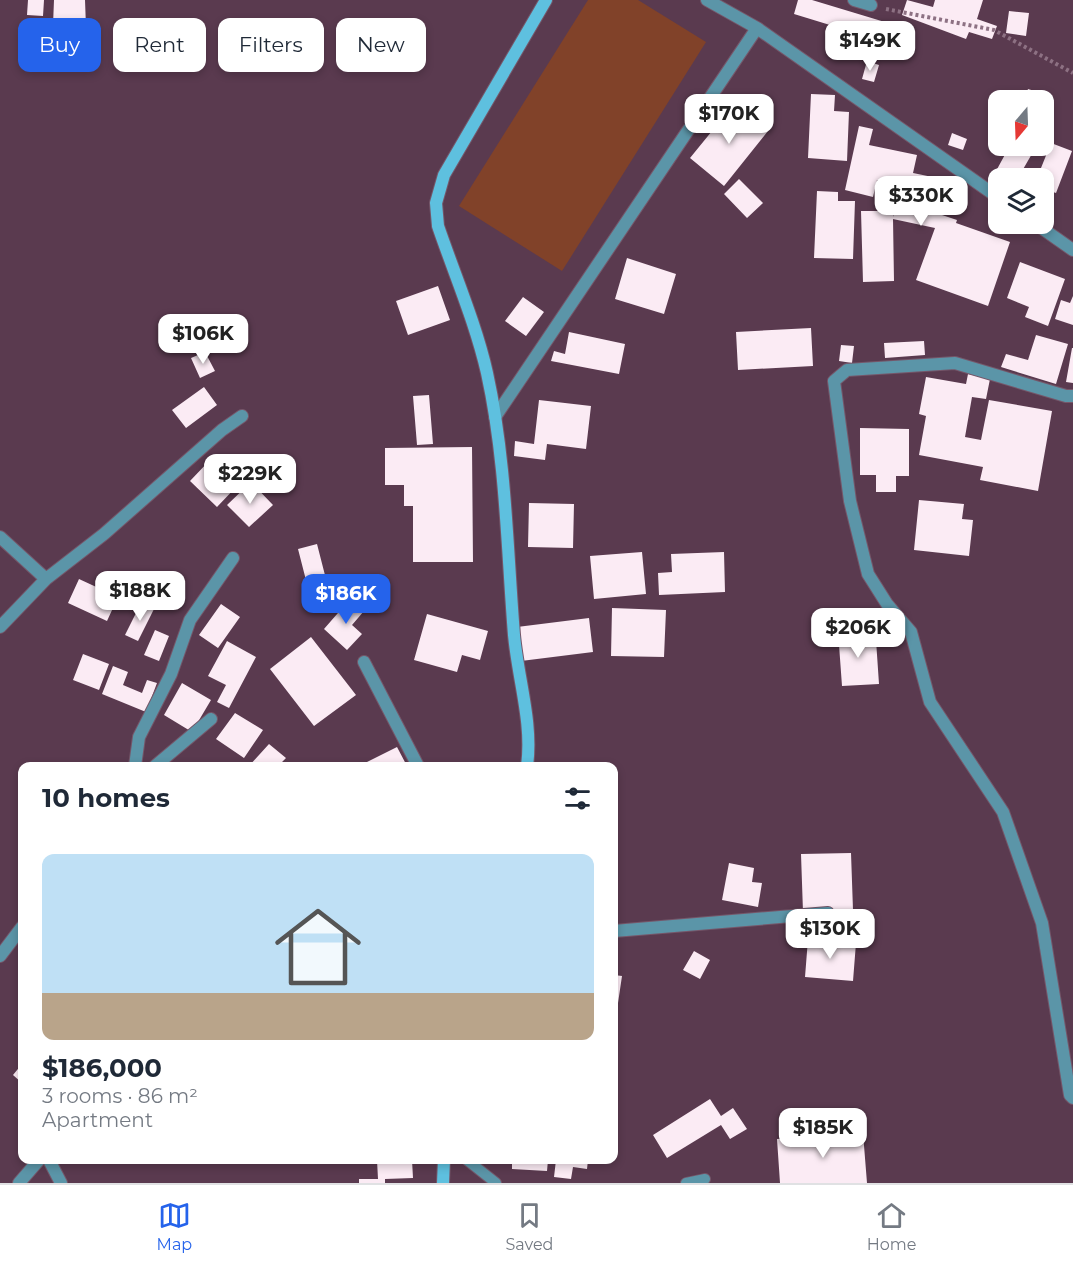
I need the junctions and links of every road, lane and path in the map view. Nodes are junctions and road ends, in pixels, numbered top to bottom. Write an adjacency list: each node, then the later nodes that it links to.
1 (546, 0): 12 (street)
2 (707, 0): 5 (street)
3 (854, 0): 4 (street)
4 (871, 5): 6 (path)
5 (757, 28): 7 (street); 12 (street)
6 (1073, 74)
7 (988, 190)
8 (1051, 234): 9 (street)
9 (1073, 249)
10 (1073, 396): 27 (street)
11 (242, 416): 15 (street)
12 (495, 417): 22 (street)
13 (0, 537): 15 (street)
14 (233, 558): 19 (street)
15 (46, 579): 16 (street)
16 (0, 627)
17 (364, 662): 21 (street)
18 (211, 719): 20 (street)
19 (136, 762)
20 (160, 762)
21 (416, 762)
22 (527, 762)
23 (828, 914): 24 (street)
24 (618, 931)
25 (18, 932): 26 (street)
26 (0, 956)
27 (1073, 1098)
28 (36, 1164): 33 (street)
29 (51, 1164): 34 (street)
30 (444, 1164): 35 (street)
31 (472, 1164): 36 (lane)
32 (705, 1179): 37 (lane)
33 (19, 1183)
34 (61, 1183)
35 (443, 1183)
36 (496, 1183)
37 (686, 1183)

